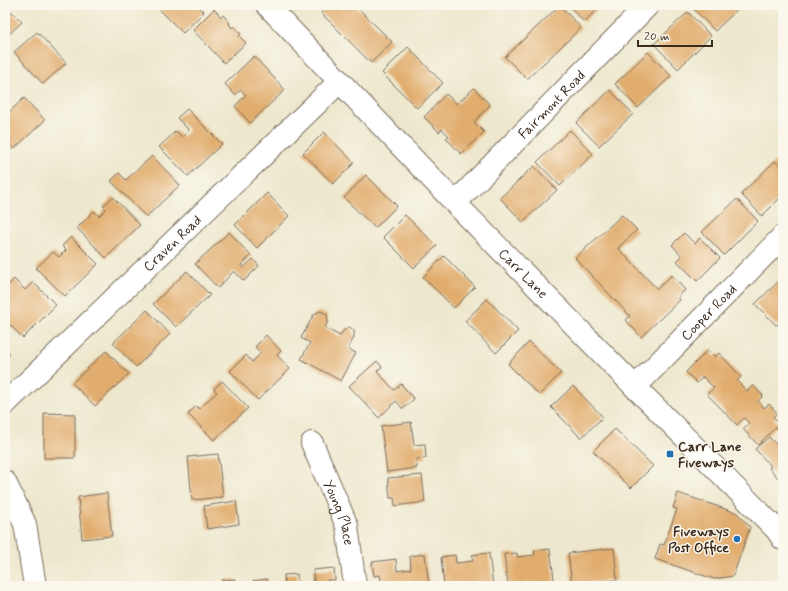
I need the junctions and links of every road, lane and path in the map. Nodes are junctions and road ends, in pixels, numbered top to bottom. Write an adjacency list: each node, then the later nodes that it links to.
1 (648, 5): 4 (street, Fairmont Road)
2 (274, 7): 3 (street, Carr Lane)
3 (339, 82): 4 (street, Carr Lane); 7 (street, Craven Road)
4 (454, 203): 6 (street, Carr Lane)
5 (783, 236): 6 (street, Cooper Road)
6 (635, 388): 10 (street, Carr Lane)
7 (5, 404)
8 (312, 443): 12 (street, Young Place)
9 (5, 482): 11 (street)
10 (783, 539)
11 (35, 586)
12 (355, 586)

